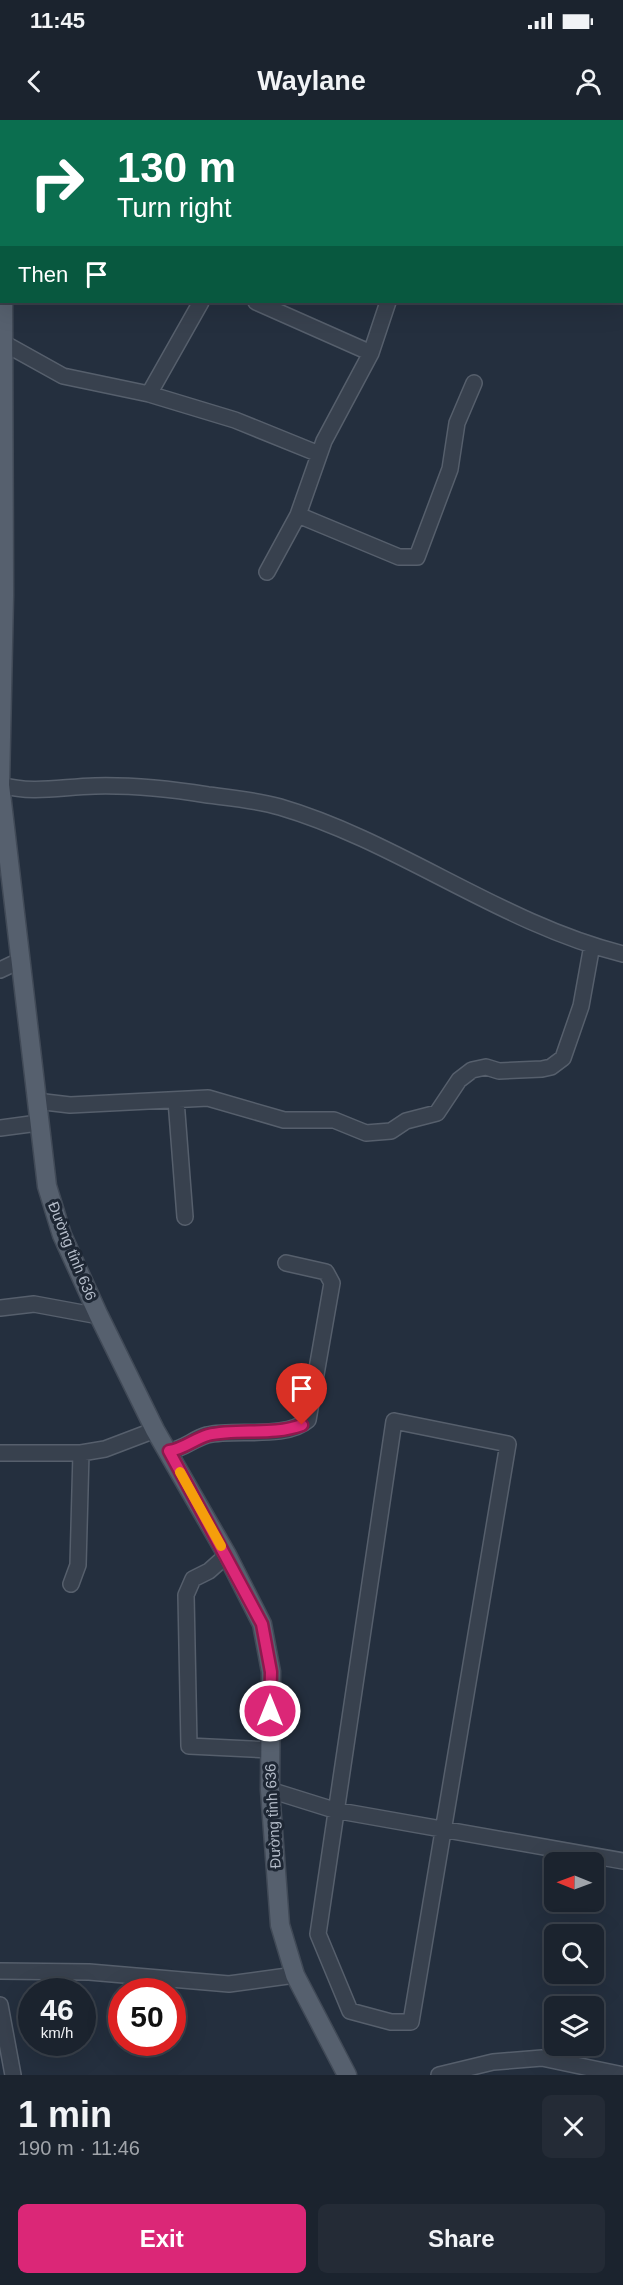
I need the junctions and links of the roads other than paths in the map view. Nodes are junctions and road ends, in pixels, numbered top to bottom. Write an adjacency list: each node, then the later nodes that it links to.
1 (3, 303): 5 (main road, Đường tỉnh 636)
2 (197, 303): 8 (street)
3 (258, 303): 6 (street)
4 (388, 303): 6 (street)
5 (2, 342): 8 (street); 12 (main road, Đường tỉnh 636)
6 (371, 353): 9 (street)
7 (474, 383): 10 (street)
8 (149, 394): 9 (street)
9 (319, 454): 10 (street)
10 (298, 515): 11 (street)
11 (267, 572)
12 (0, 686): 13 (main road, Đường tỉnh 636)
13 (0, 785): 14 (street); 16 (main road, Đường tỉnh 636)
14 (592, 945): 15 (street); 18 (street)
15 (623, 954)
16 (19, 961): 17 (street); 19 (main road, Đường tỉnh 636)
17 (0, 970)
18 (176, 1100): 19 (street); 22 (street)
19 (36, 1101): 20 (main road, Đường tỉnh 636)
20 (38, 1123): 21 (street); 25 (main road, Đường tỉnh 636)
21 (0, 1128)
22 (185, 1217)
23 (286, 1263): 27 (street)
24 (0, 1308): 25 (street)
25 (99, 1316): 26 (main road, Đường tỉnh 636)
26 (155, 1430): 27 (main road, Đường tỉnh 636); 29 (street)
27 (169, 1451): 30 (main road, Đường tỉnh 636)
28 (0, 1453): 29 (street)
29 (81, 1453): 31 (street)
30 (227, 1555): 32 (main road, Đường tỉnh 636); 32 (street)
31 (71, 1584)
32 (270, 1750): 33 (main road, Đường tỉnh 636)
33 (270, 1790): 34 (street); 38 (main road, Đường tỉnh 636)
34 (334, 1810): 35 (street); 35 (street); 35 (street)
35 (445, 1830): 36 (street)
36 (623, 1862)
37 (0, 1971): 38 (street)
38 (296, 1975): 42 (main road, Đường tỉnh 636)
39 (0, 2005): 41 (street)
40 (623, 2074): 43 (street)
41 (13, 2075)
42 (347, 2075)
43 (439, 2075)

